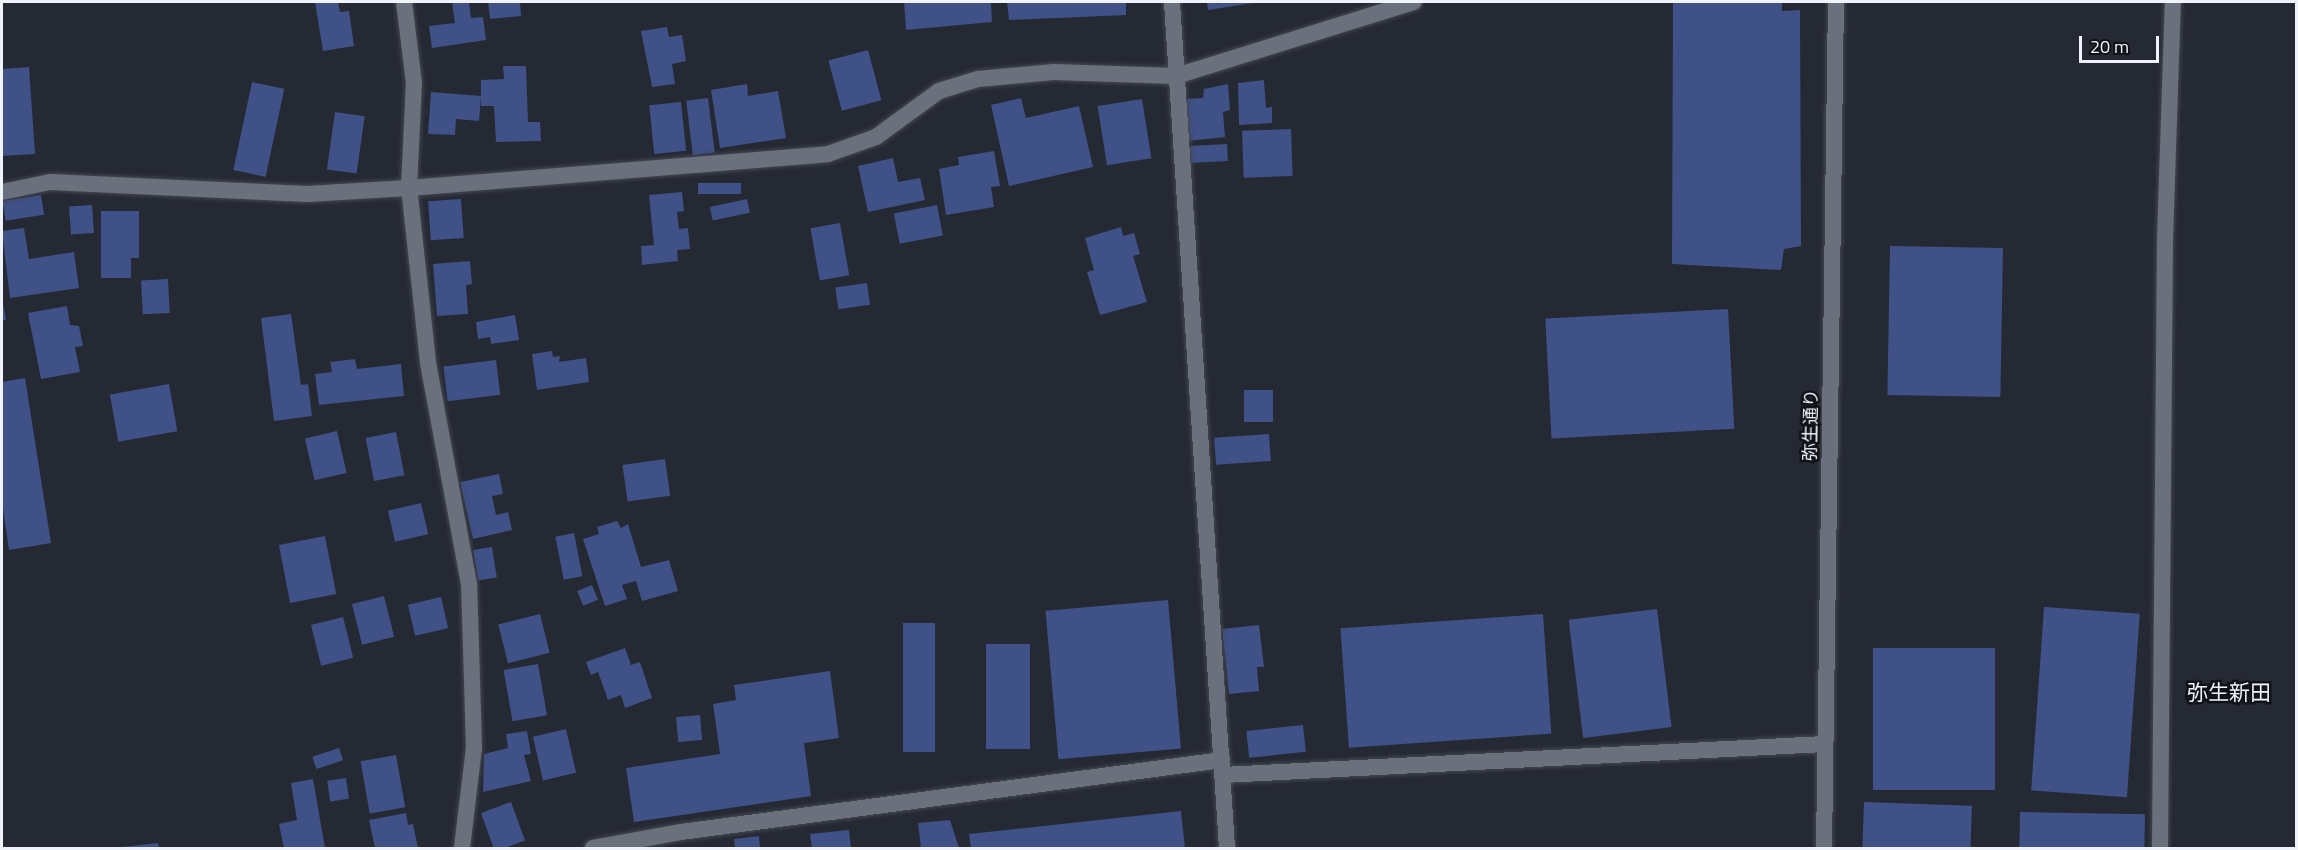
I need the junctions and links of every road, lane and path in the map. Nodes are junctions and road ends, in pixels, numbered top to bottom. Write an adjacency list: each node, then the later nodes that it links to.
1 (404, 2): 7 (street)
2 (1172, 2): 6 (street)
3 (1414, 2): 6 (street)
4 (1836, 2): 9 (street, 弥生通り)
5 (2174, 2): 15 (street)
6 (1176, 76): 7 (street); 10 (street)
7 (409, 188): 8 (street); 11 (street)
8 (2, 192)
9 (1825, 744): 10 (street); 14 (street, 弥生通り)
10 (1222, 767): 12 (street); 13 (street)
11 (462, 849)
12 (593, 849)
13 (1227, 849)
14 (1824, 849)
15 (2160, 849)

